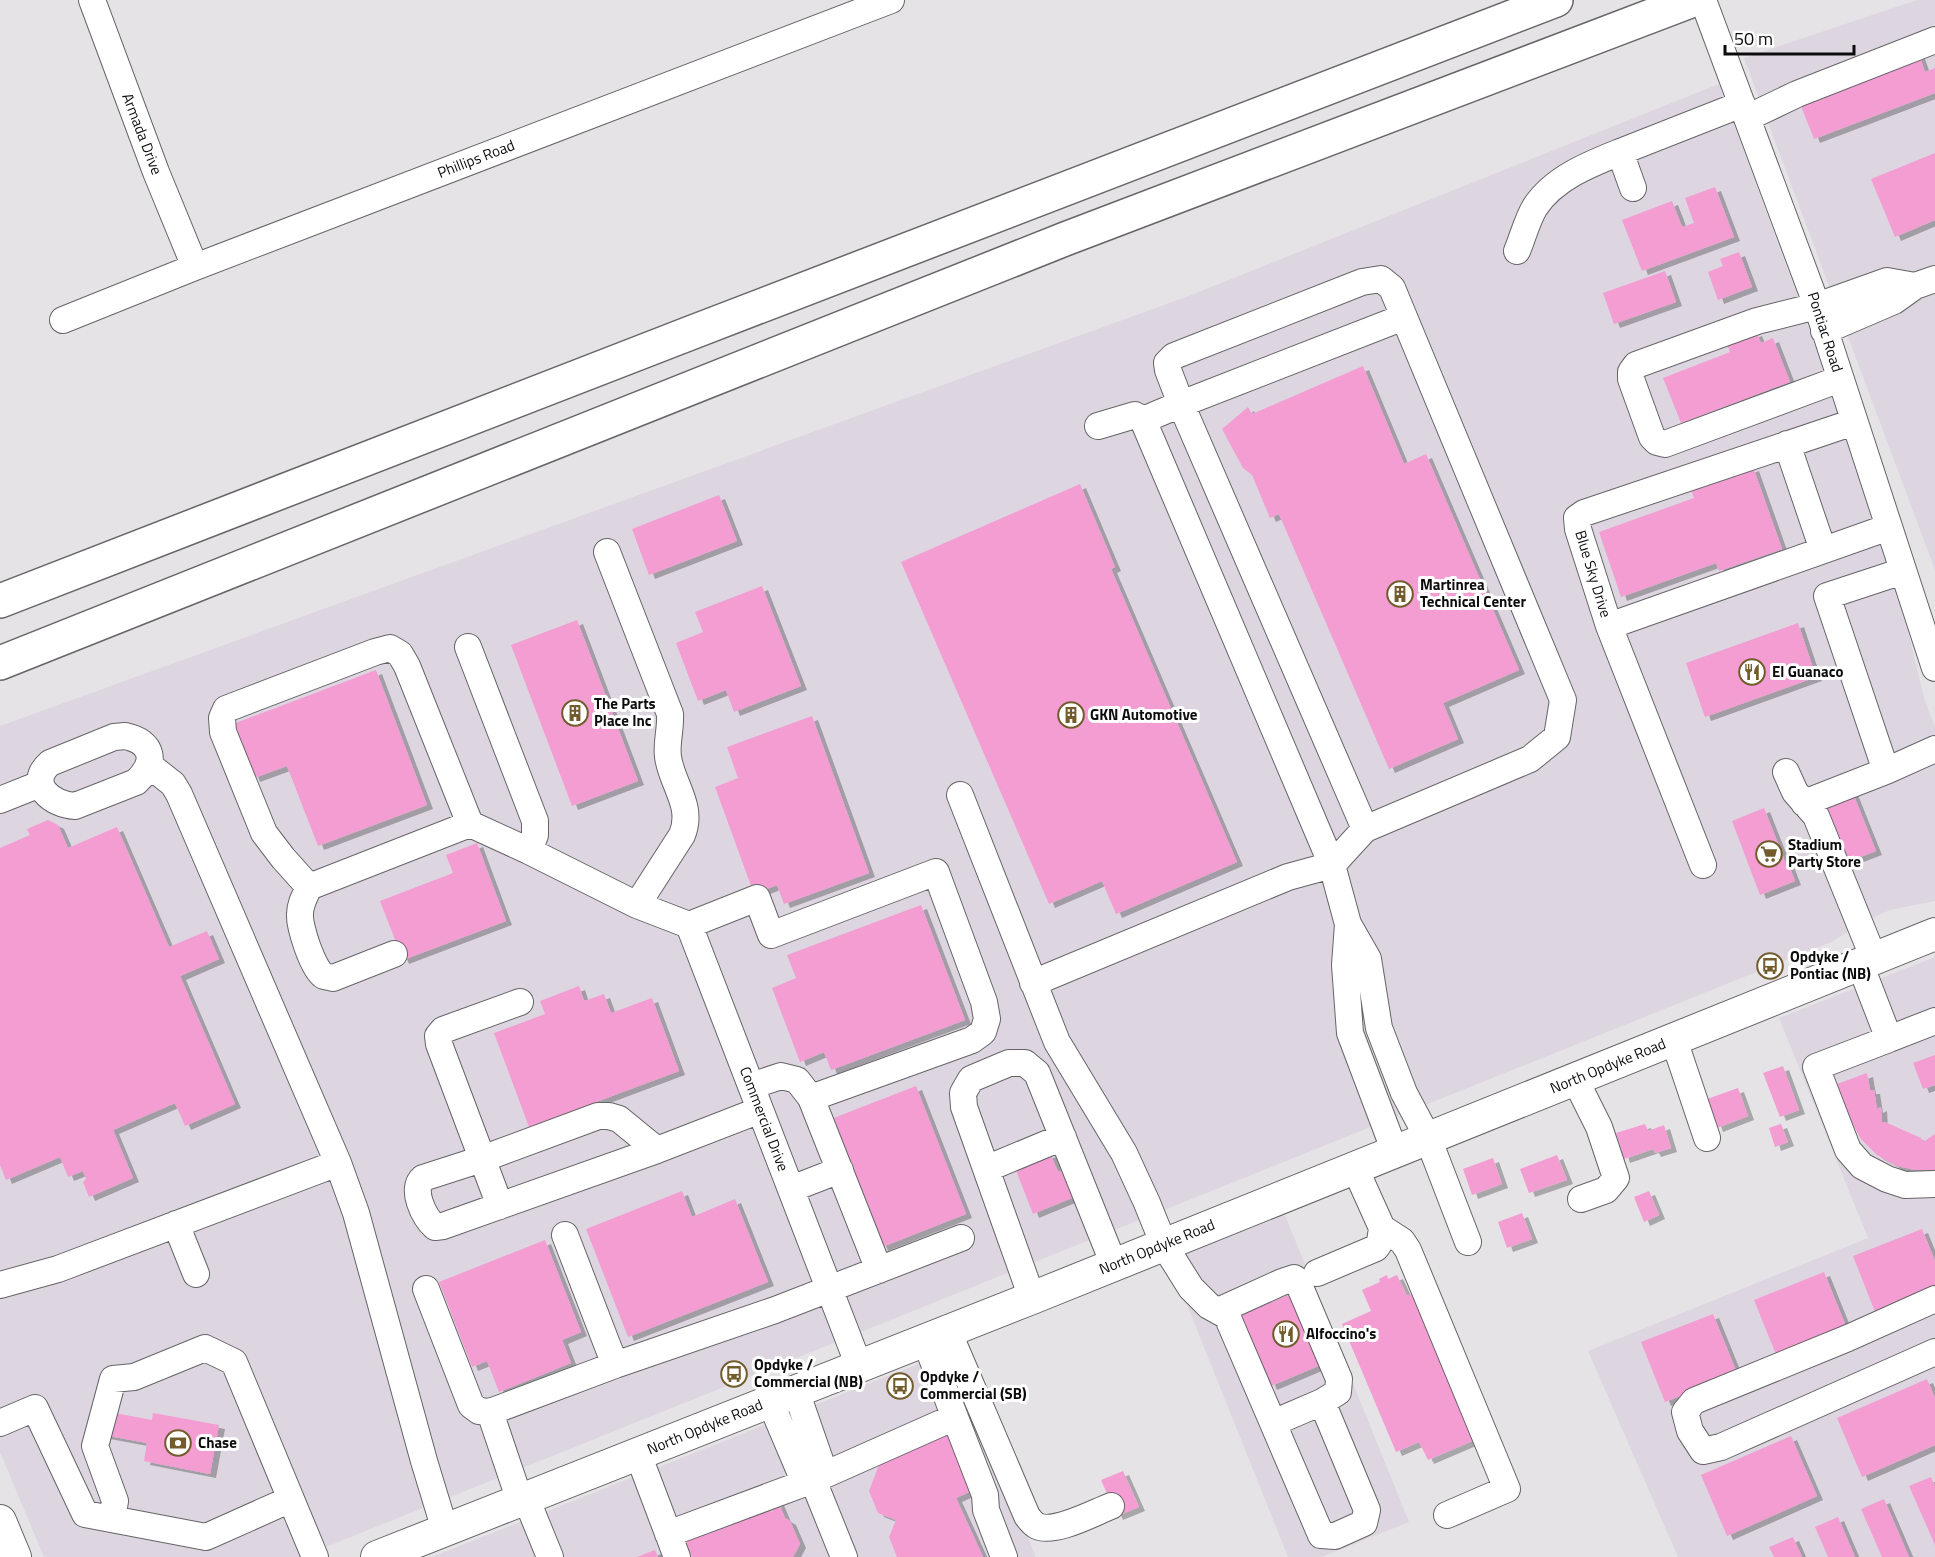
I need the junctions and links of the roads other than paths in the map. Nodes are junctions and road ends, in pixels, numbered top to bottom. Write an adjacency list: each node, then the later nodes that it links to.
1 (92, 0): 11 (street, Armada Drive)
2 (891, 0): 11 (street, Phillips Road)
3 (1556, 0): 27 (highway)
4 (1694, 0): 30 (highway)
5 (1703, 0): 7 (street, Pontiac Road)
6 (1935, 40): 7 (street)
7 (1744, 111): 8 (street); 13 (street, Pontiac Road)
8 (1620, 152): 9 (street); 10 (street)
9 (1633, 188)
10 (1517, 250)
11 (195, 267): 15 (street, Phillips Road)
12 (1925, 282): 13 (street); 16 (street)
13 (1817, 306): 16 (street, Pontiac Road); 17 (street)
14 (1404, 317): 18 (street); 18 (street); 41 (street)
15 (63, 320)
16 (1824, 331): 17 (street, Pontiac Road)
17 (1840, 379): 20 (street, Pontiac Road)
18 (1181, 404): 19 (street); 41 (street)
19 (1143, 420): 21 (street); 43 (street)
20 (1854, 422): 22 (street, Blue Sky Drive); 23 (street, Pontiac Road)
21 (1098, 426)
22 (1787, 444): 24 (street); 28 (street, Blue Sky Drive)
23 (1889, 527): 24 (street, Blue Sky Drive); 26 (street, Pontiac Road)
24 (1823, 550): 28 (street, Blue Sky Drive)
25 (607, 552): 46 (street)
26 (1904, 571): 31 (street, Pontiac Road); 34 (street)
27 (0, 601)
28 (1609, 626): 44 (street)
29 (468, 647): 42 (street)
30 (0, 663)
31 (1935, 668)
32 (1935, 749): 34 (street)
33 (149, 765): 36 (street); 36 (street); 67 (street)
34 (1886, 771): 39 (street)
35 (1786, 772): 39 (street)
36 (40, 784): 38 (street)
37 (960, 795): 52 (street)
38 (0, 800)
39 (1804, 803): 51 (street)
40 (470, 824): 42 (street); 45 (street); 45 (street)
41 (1365, 829): 43 (street)
42 (529, 852): 46 (street)
43 (1332, 865): 48 (street); 52 (street)
44 (1702, 865)
45 (309, 887): 50 (street)
46 (637, 905): 47 (street)
47 (689, 924): 58 (street, Commercial Drive); 59 (street)
48 (1348, 924): 62 (street); 65 (street)
49 (1935, 934): 51 (main road, North Opdyke Road)
50 (394, 954)
51 (1867, 962): 55 (street); 56 (main road, North Opdyke Road)
52 (1033, 983): 80 (street)
53 (520, 1002): 66 (street)
54 (1935, 1021): 55 (street)
55 (1889, 1039): 71 (street)
56 (1674, 1040): 57 (main road, North Opdyke Road); 63 (street)
57 (1575, 1079): 62 (main road, North Opdyke Road); 73 (street)
58 (751, 1086): 59 (street); 60 (street, Commercial Drive)
59 (811, 1098): 70 (street)
60 (760, 1110): 64 (street); 72 (street, Commercial Drive)
61 (1063, 1137): 69 (street); 69 (street); 81 (street)
62 (1428, 1138): 65 (main road, North Opdyke Road); 79 (street)
63 (1707, 1138)
64 (657, 1150): 66 (street); 74 (street)
65 (1395, 1152): 68 (main road, North Opdyke Road)
66 (482, 1159): 74 (street); 74 (street)
67 (338, 1163): 75 (street); 109 (street)
68 (1355, 1168): 76 (street); 80 (main road, North Opdyke Road)
69 (986, 1169): 88 (street)
70 (840, 1170): 72 (street); 82 (street)
71 (1935, 1184)
72 (790, 1189): 87 (street, Commercial Drive)
73 (1581, 1199)
74 (500, 1206)
75 (176, 1224): 84 (street); 85 (street)
76 (1382, 1228): 83 (street); 106 (street)
77 (565, 1235): 93 (street)
78 (961, 1238): 82 (street)
79 (1468, 1242)
80 (1164, 1245): 81 (main road, North Opdyke Road); 90 (street)
81 (1114, 1265): 88 (main road, North Opdyke Road)
82 (879, 1270): 87 (street)
83 (1317, 1273)
84 (196, 1274)
85 (0, 1285)
86 (426, 1289): 97 (street)
87 (829, 1289): 93 (street); 94 (street, Commercial Drive)
88 (1032, 1298): 91 (main road, North Opdyke Road)
89 (1935, 1299): 92 (street)
90 (1218, 1311): 96 (street); 100 (street)
91 (937, 1335): 94 (main road, North Opdyke Road); 98 (street); 105 (street)
92 (1935, 1352)
93 (615, 1365): 97 (street)
94 (859, 1366): 95 (main road, North Opdyke Road)
95 (783, 1396): 101 (main road, North Opdyke Road); 102 (street)
96 (1322, 1402): 100 (street); 100 (street)
97 (490, 1412): 104 (street)
98 (955, 1417): 102 (street); 116 (street)
99 (0, 1423): 107 (street)
100 (1273, 1423)
101 (638, 1454): 104 (main road, North Opdyke Road); 110 (street)
102 (813, 1479): 110 (street); 115 (street)
103 (291, 1498): 107 (street); 107 (street); 112 (street)
104 (523, 1499): 109 (main road, North Opdyke Road); 114 (street)
105 (1111, 1506)
106 (1447, 1515)
107 (112, 1519)
108 (0, 1521): 111 (main road)
109 (445, 1530): 113 (main road, North Opdyke Road)
110 (673, 1545)
111 (15, 1557)
112 (315, 1557)
113 (377, 1557)
114 (550, 1557)
115 (844, 1557)
116 (1004, 1557)

